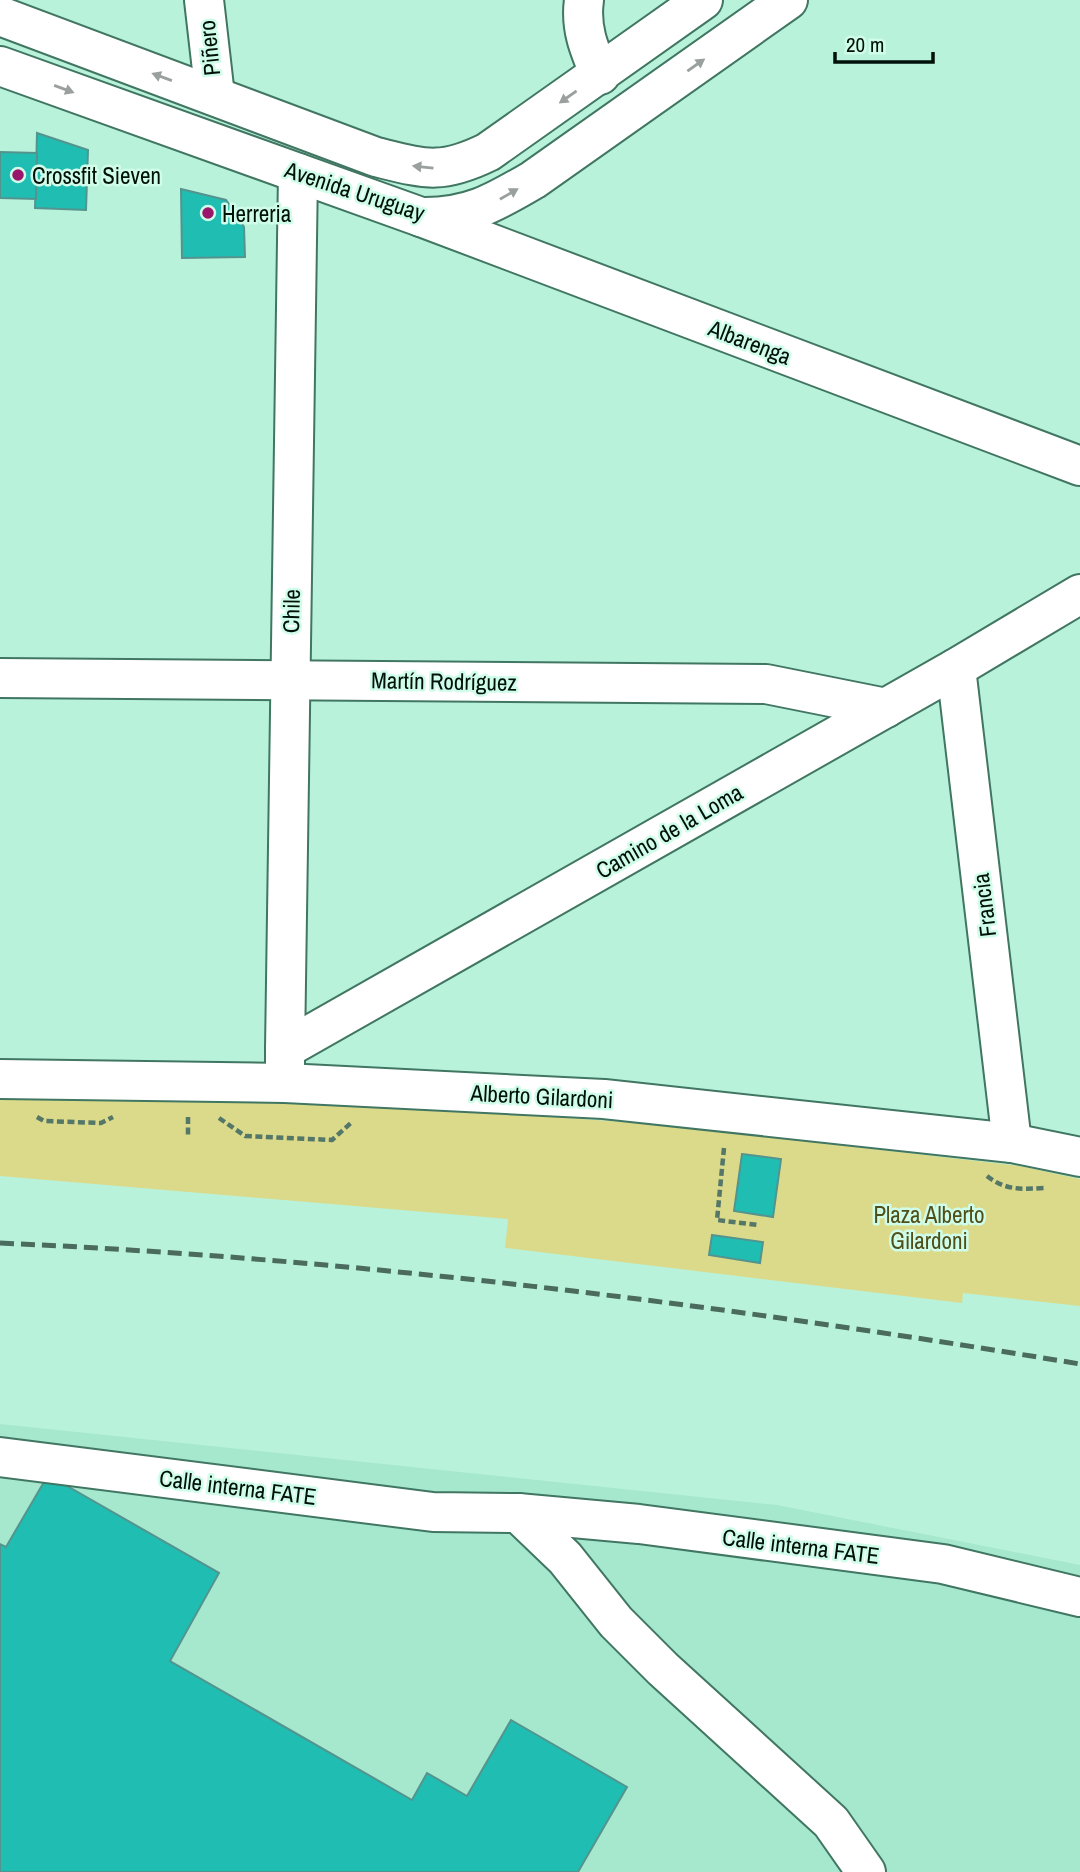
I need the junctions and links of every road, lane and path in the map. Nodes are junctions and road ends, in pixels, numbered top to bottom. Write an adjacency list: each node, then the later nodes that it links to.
1 (204, 0): 8 (street, Piñero)
2 (584, 0): 7 (street)
3 (703, 0): 7 (street, Avenida Uruguay)
4 (788, 0): 10 (street, Avenida Uruguay, one-way to 4)
5 (0, 16): 8 (street, Avenida Uruguay, one-way to 5)
6 (0, 66): 9 (street, Avenida Uruguay, one-way to 9)
7 (600, 75): 8 (street, Avenida Uruguay, one-way to 8)
8 (215, 96)
9 (298, 173): 10 (street, Avenida Uruguay); 15 (street, Chile)
10 (421, 217): 11 (street, Albarenga)
11 (1080, 466)
12 (1080, 594): 13 (street, Camino de la Loma)
13 (956, 668): 16 (street, Camino de la Loma); 29 (street, Francia)
14 (0, 678): 15 (street, Martín Rodríguez)
15 (290, 679): 16 (street, Martín Rodríguez); 17 (street, Chile)
16 (886, 708): 17 (street, Camino de la Loma)
17 (285, 1066): 18 (street, Alberto Gilardoni); 21 (street, Alberto Gilardoni)
18 (0, 1079)
19 (188, 1110): 24 (path)
20 (28, 1112): 22 (path)
21 (728, 1112): 29 (street, Alberto Gilardoni); 33 (path)
22 (117, 1115)
23 (176, 1117): 24 (path)
24 (188, 1117): 25 (path); 28 (path)
25 (198, 1117)
26 (209, 1118): 27 (path)
27 (358, 1118)
28 (188, 1137)
29 (1012, 1143): 30 (street, Alberto Gilardoni)
30 (1080, 1157)
31 (986, 1175): 32 (path)
32 (1055, 1187)
33 (758, 1225)
34 (0, 1457): 35 (street, Calle interna FATE)
35 (518, 1513): 36 (street, Calle interna FATE); 37 (street)
36 (1080, 1597)
37 (866, 1872)

